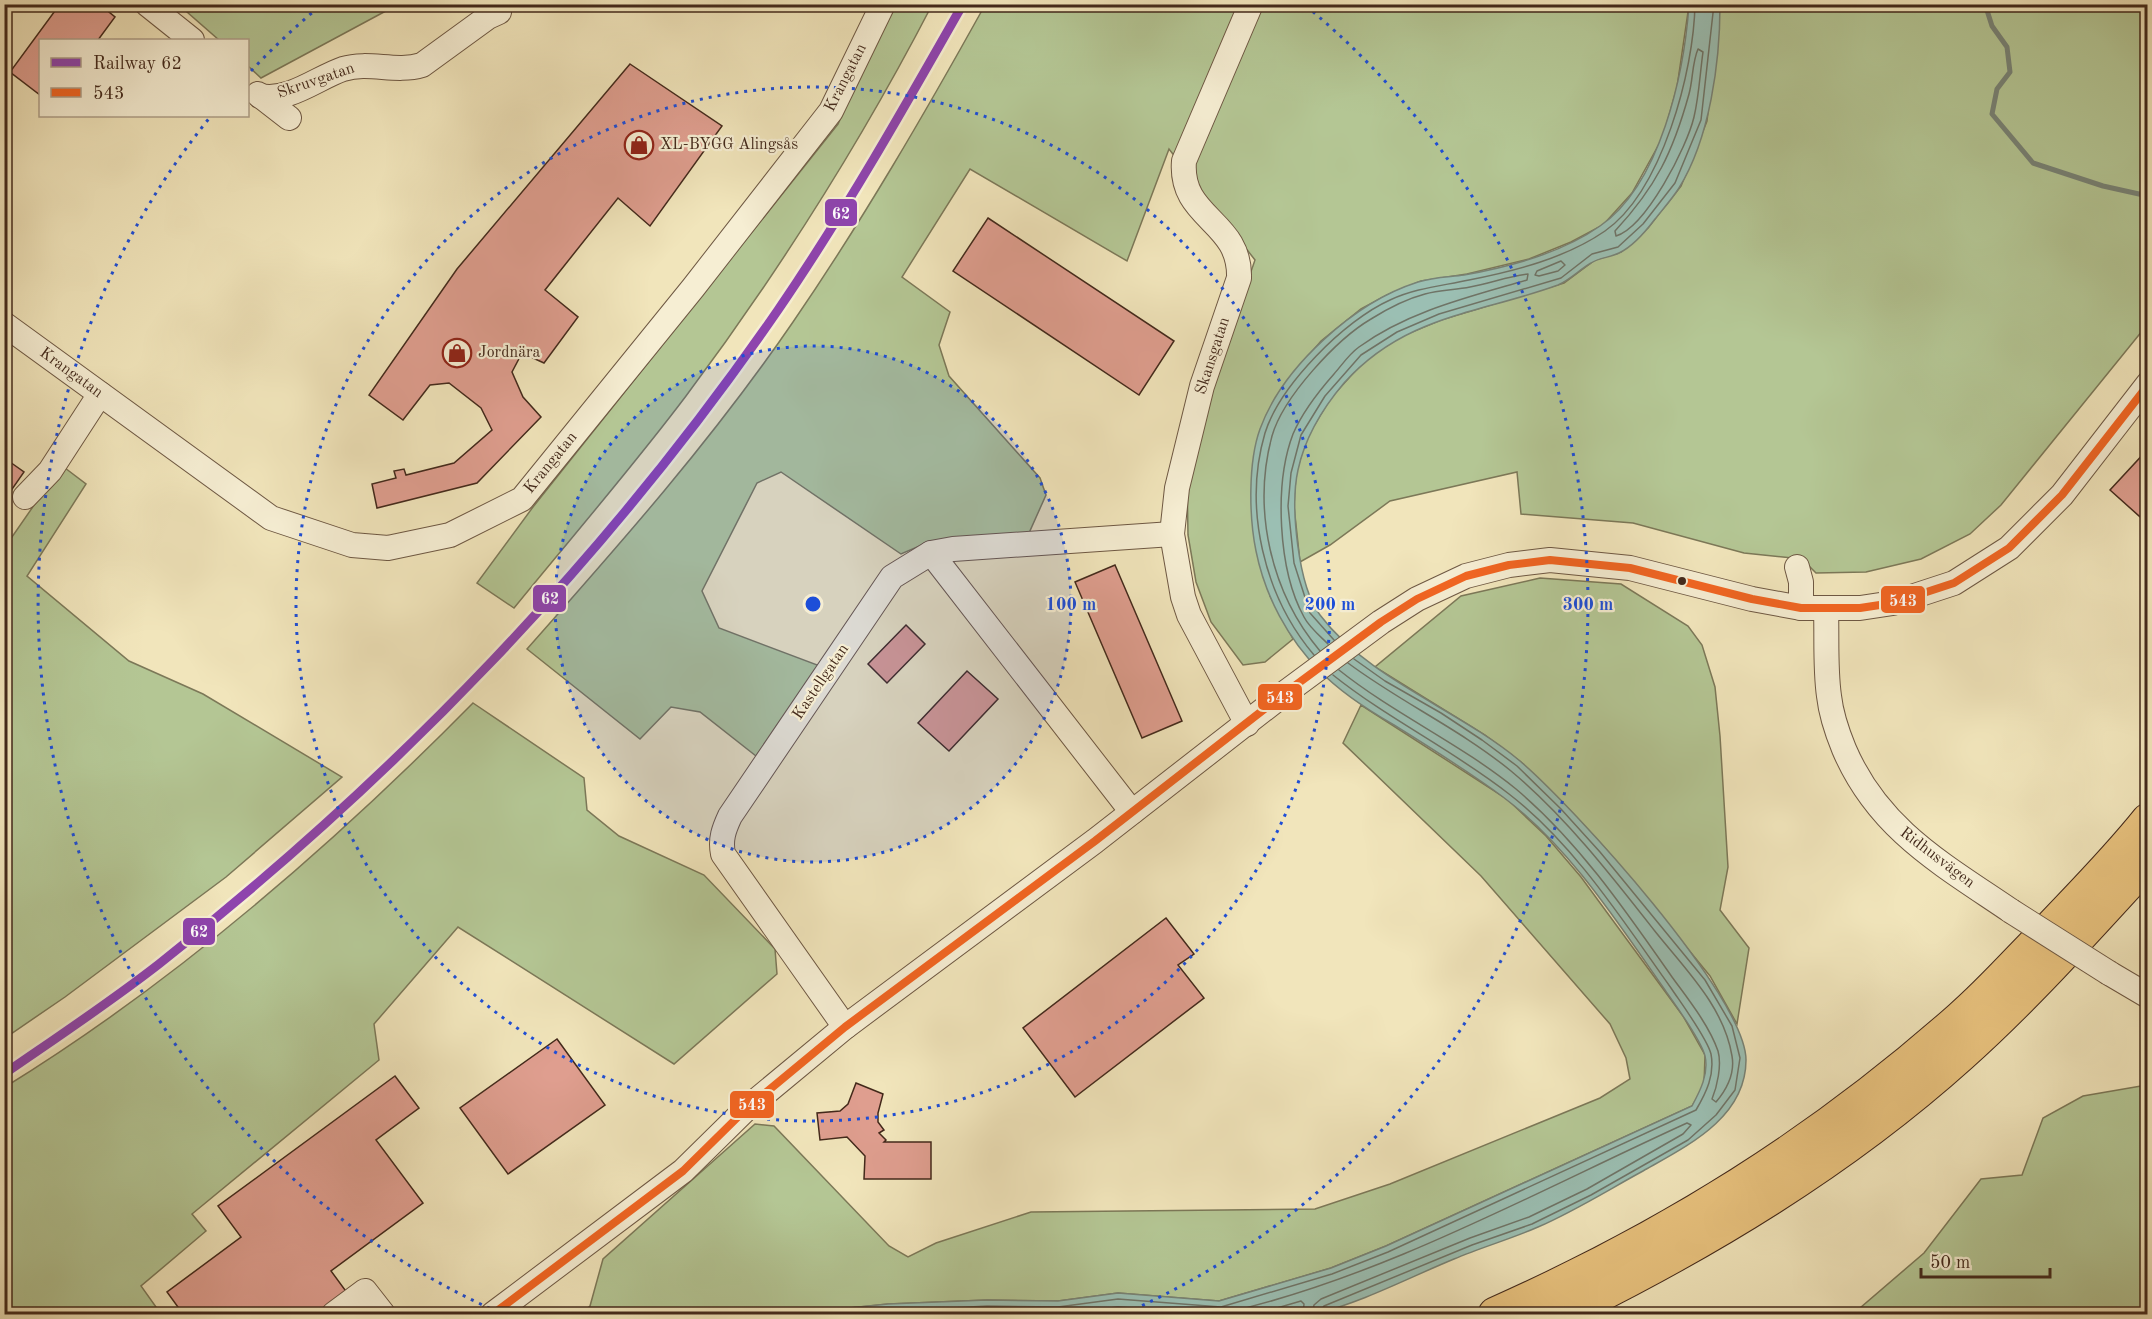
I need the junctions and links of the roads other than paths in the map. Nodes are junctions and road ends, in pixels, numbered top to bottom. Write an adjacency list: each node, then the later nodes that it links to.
1 (147, 4): 5 (street)
2 (883, 4): 10 (street, Krangatan)
3 (1251, 4): 12 (street, Skansgatan)
4 (499, 12): 6 (street, Skruvgatan)
5 (191, 39)
6 (254, 91): 7 (street)
7 (288, 118)
8 (4, 324): 10 (street, Krangatan)
9 (2148, 384): 16 (street)
10 (100, 394): 11 (street)
11 (25, 497)
12 (1172, 534): 13 (street, Kastellgatan); 17 (street, Skansgatan)
13 (931, 553): 18 (street); 22 (street, Kastellgatan)
14 (1797, 567): 15 (street)
15 (1801, 608): 16 (street); 17 (street)
16 (1826, 610): 21 (street, Ridhusvägen, bridge)
17 (1247, 724): 18 (street)
18 (1132, 812): 22 (street)
19 (2148, 820): 26 (highway)
20 (2148, 862): 27 (highway)
21 (2148, 996)
22 (845, 1027): 25 (street)
23 (334, 1314): 24 (street)
24 (383, 1314)
25 (493, 1314)
26 (1495, 1314)
27 (1562, 1314)

